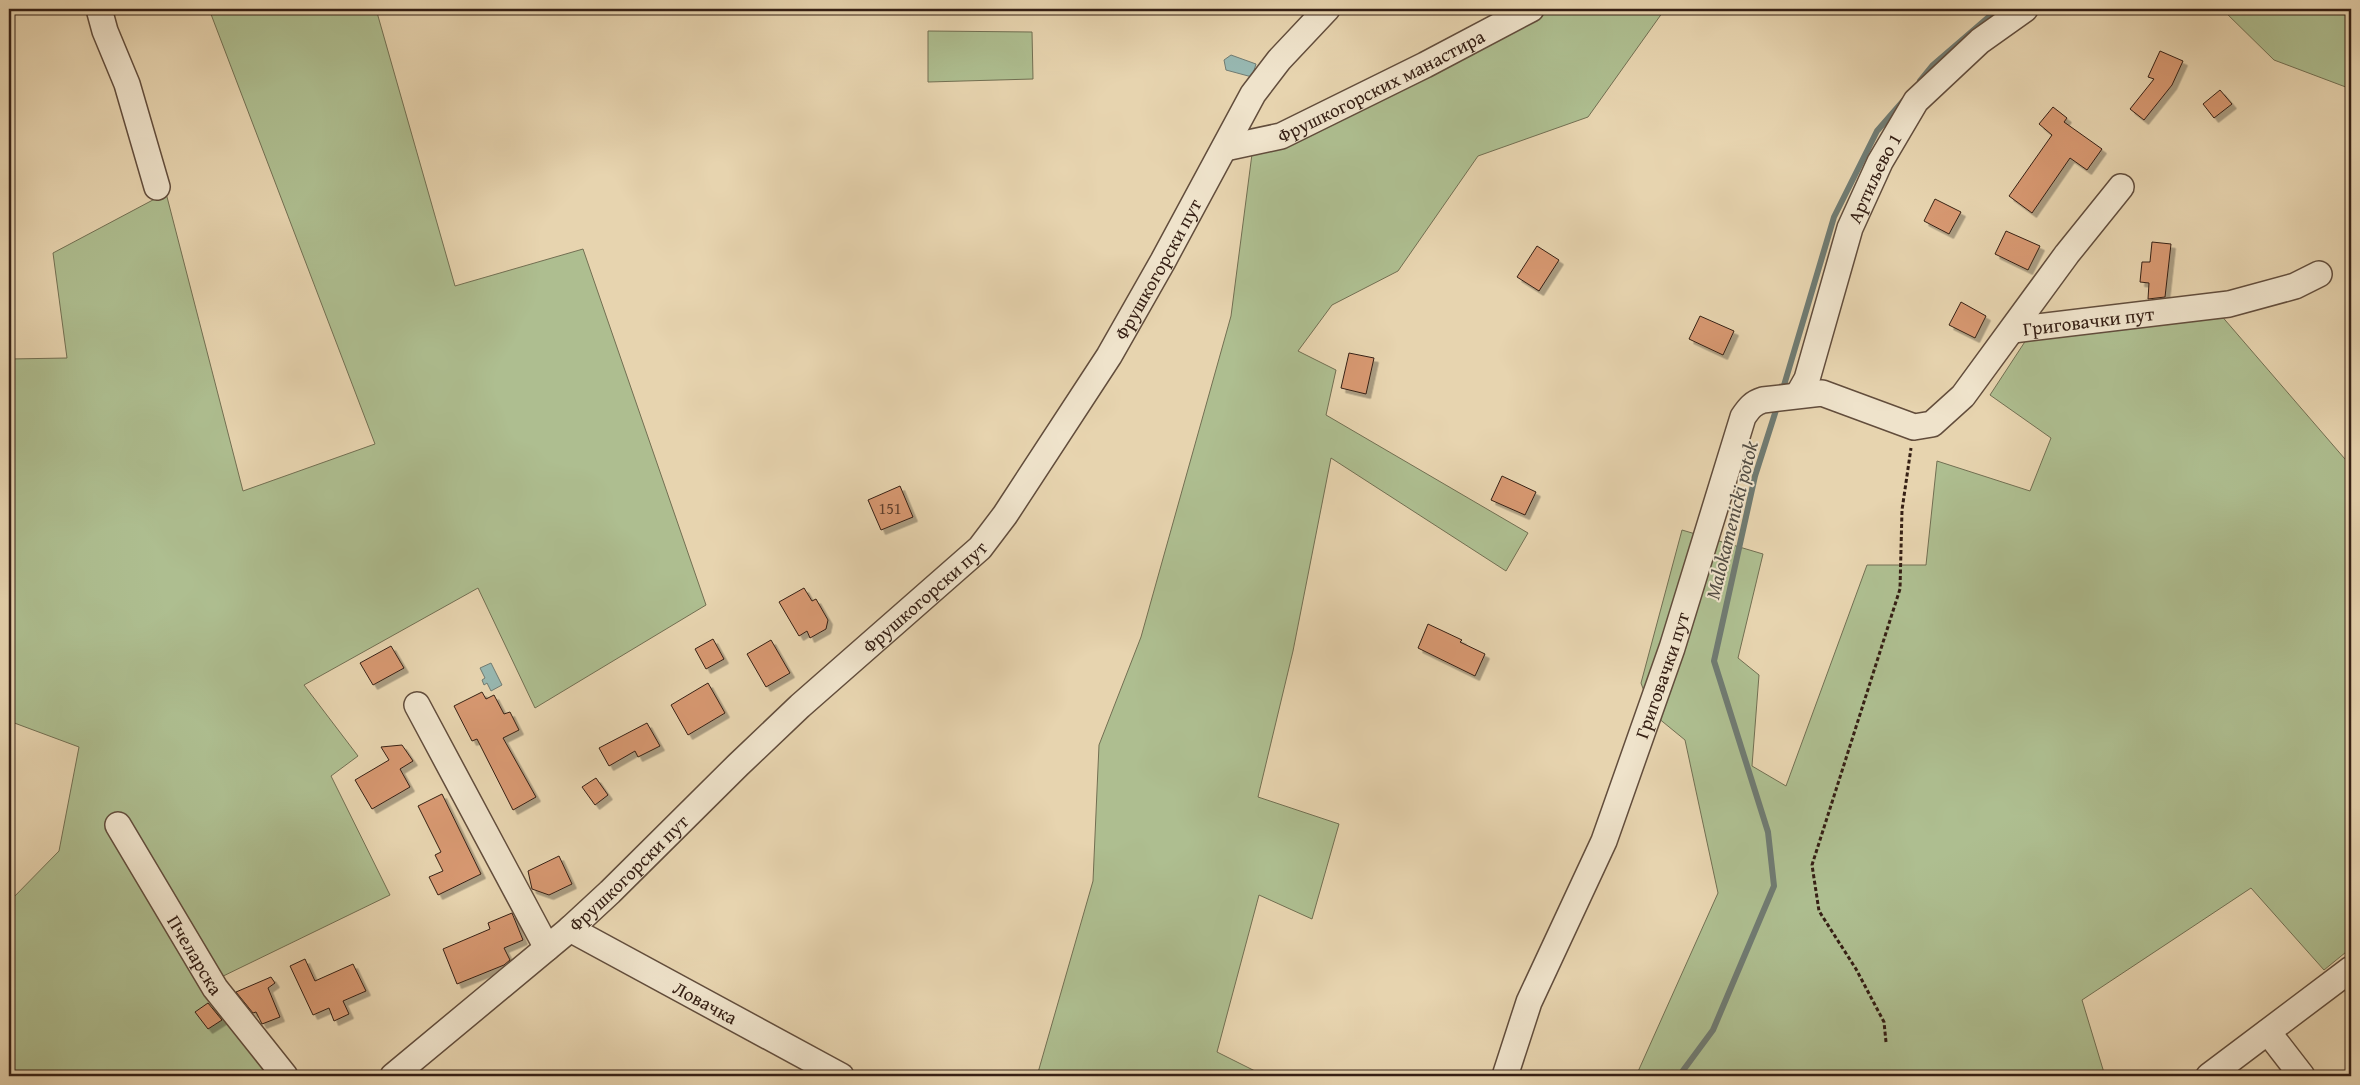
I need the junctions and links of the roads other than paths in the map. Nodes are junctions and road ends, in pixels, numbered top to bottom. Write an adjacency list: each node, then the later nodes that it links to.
1 (99, 9): 7 (street)
2 (1327, 9): 5 (street, Фрушкогорски пут)
3 (1531, 9): 5 (street, Фрушкогорских манастира)
4 (2026, 9): 10 (street, Артиљево 1)
5 (1225, 148): 13 (street, Фрушкогорски пут)
6 (2120, 186): 9 (street)
7 (157, 187)
8 (2319, 274): 9 (street, Григовачки пут)
9 (2013, 330): 10 (street, Григовачки пут)
10 (1798, 395): 20 (street, Григовачки пут)
11 (417, 706): 14 (street)
12 (118, 825): 17 (street, Пчеларска)
13 (570, 928): 14 (street, Фрушкогорски пут); 19 (street, Ловачка)
14 (547, 948): 18 (street, Фрушкогорски пут)
15 (2351, 969): 16 (street)
16 (2268, 1032): 21 (street); 22 (street)
17 (285, 1076)
18 (393, 1076)
19 (841, 1076)
20 (1505, 1076)
21 (2209, 1076)
22 (2302, 1076)

